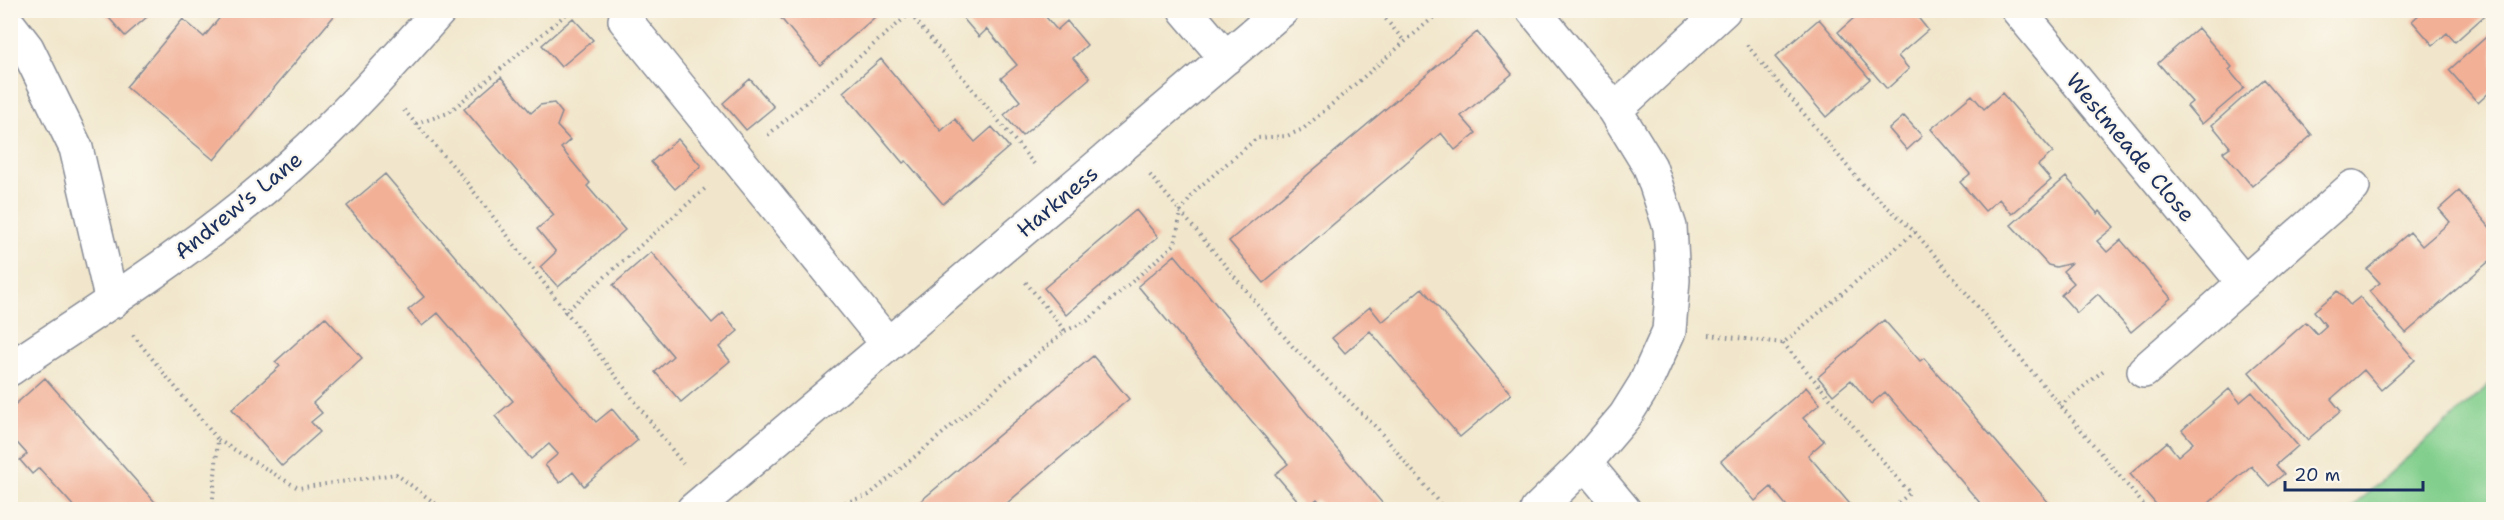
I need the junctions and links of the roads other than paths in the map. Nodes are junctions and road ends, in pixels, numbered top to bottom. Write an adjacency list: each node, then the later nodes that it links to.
1 (440, 10): 13 (street, Andrew's Lane)
2 (1185, 10): 9 (street)
3 (1282, 10): 9 (street, Harkness)
4 (1533, 10): 10 (street)
5 (2018, 10): 12 (street, Westmeade Close)
6 (1721, 13): 10 (street)
7 (625, 20): 14 (street)
8 (10, 26): 13 (street)
9 (1226, 58): 14 (street, Harkness)
10 (1615, 110): 17 (street)
11 (2353, 187): 12 (street)
12 (2244, 283): 16 (street)
13 (112, 302): 15 (street, Andrew's Lane)
14 (887, 343): 18 (street, Harkness)
15 (10, 369)
16 (2144, 371)
17 (1585, 463): 19 (street); 20 (street)
18 (700, 502)
19 (1537, 510)
20 (1624, 510)

